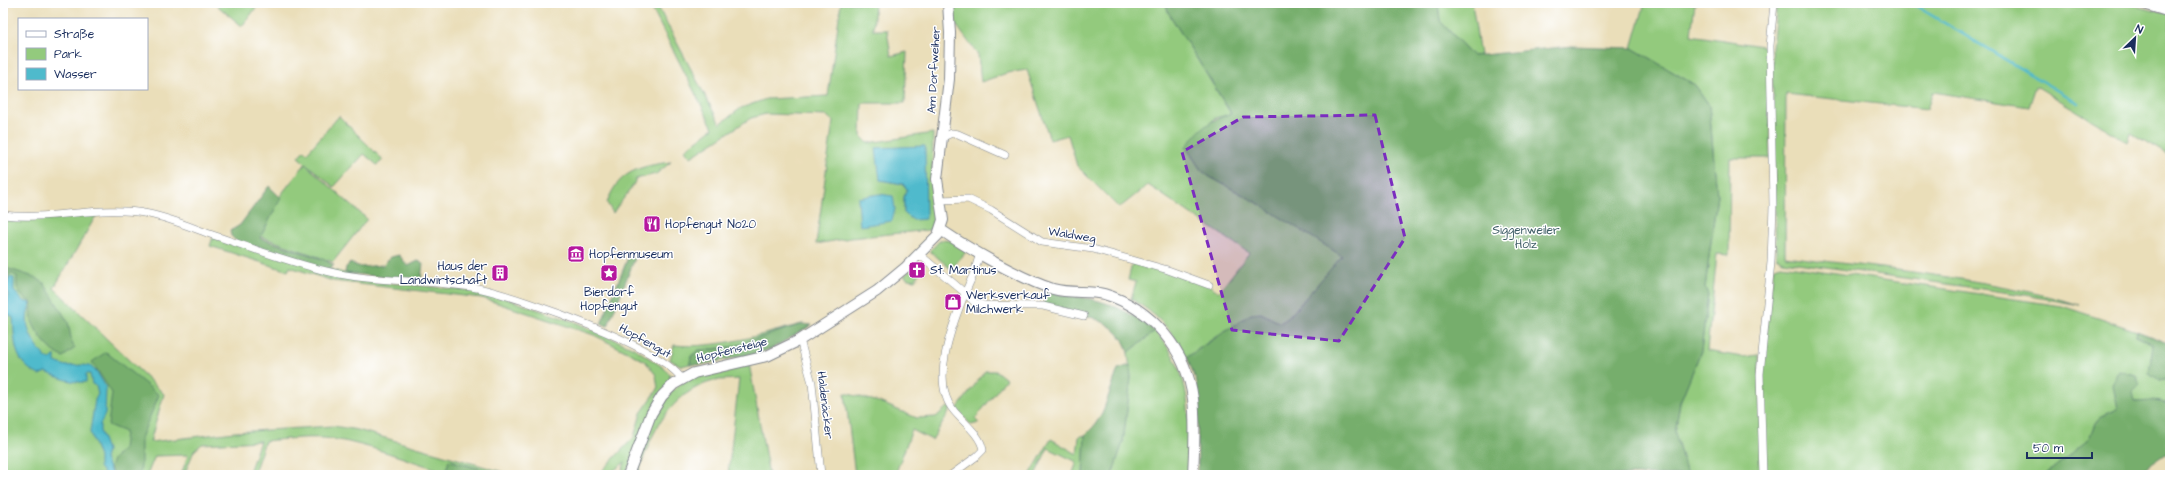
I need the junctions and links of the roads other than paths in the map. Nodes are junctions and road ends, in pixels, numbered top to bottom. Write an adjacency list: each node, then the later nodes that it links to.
1 (948, 3): 5 (street, Am Dorfweiher)
2 (1774, 3): 21 (street)
3 (2142, 3): 4 (street)
4 (2170, 12)
5 (942, 138): 6 (street); 7 (street, Am Dorfweiher)
6 (1005, 155)
7 (939, 200): 9 (street, Am Dorfweiher); 12 (street, Waldweg)
8 (3, 215): 16 (street, Hopfengut)
9 (941, 230): 10 (street); 11 (street, Hopfensteige)
10 (980, 253): 13 (street); 20 (street)
11 (919, 254): 13 (street); 15 (street, Hopfensteige)
12 (1209, 285)
13 (965, 292): 14 (street); 19 (street)
14 (1084, 316)
15 (800, 340): 16 (street, Hopfensteige); 18 (street, Haldenäcker)
16 (682, 379): 17 (street, Hopfensteige)
17 (628, 475)
18 (821, 475)
19 (951, 475)
20 (1193, 475)
21 (1763, 475)

